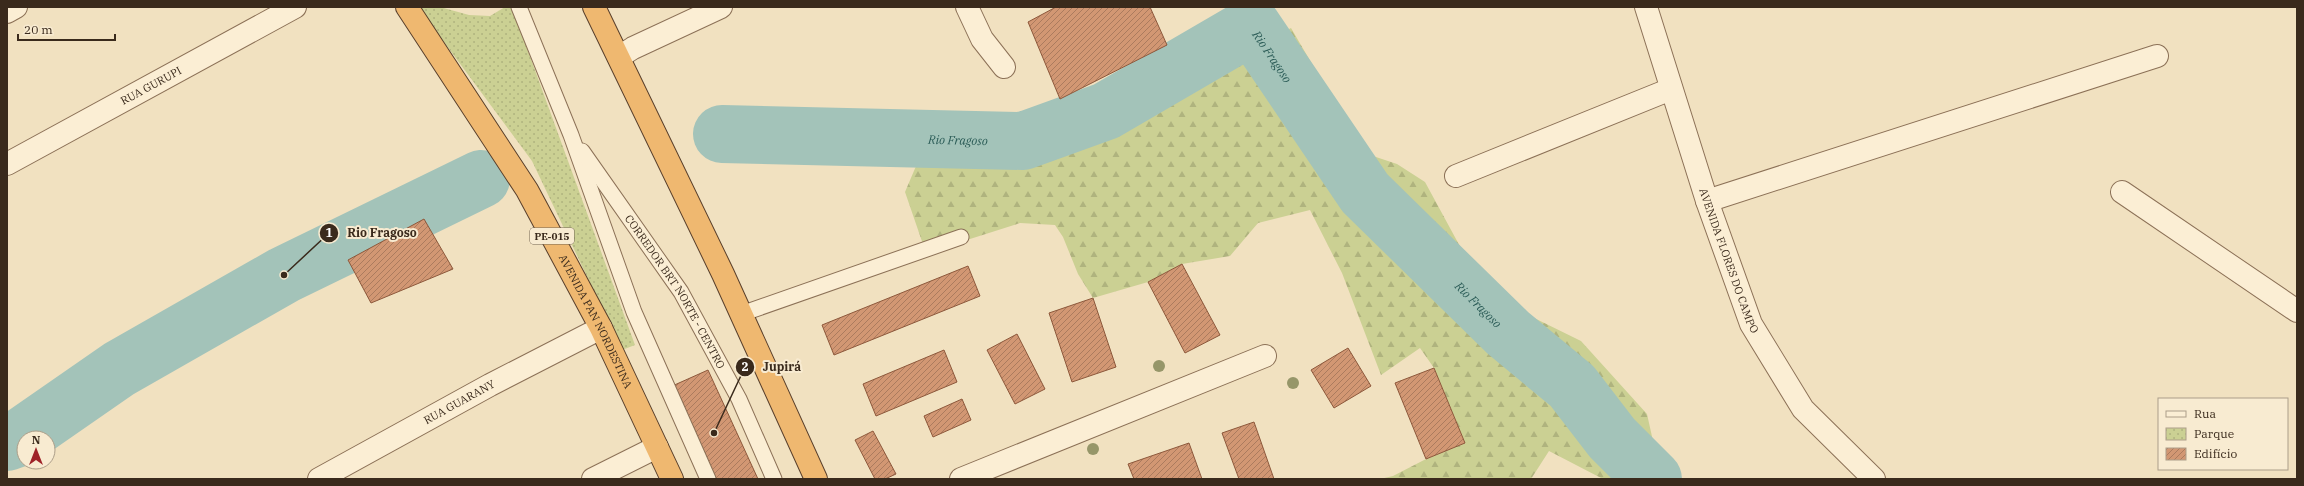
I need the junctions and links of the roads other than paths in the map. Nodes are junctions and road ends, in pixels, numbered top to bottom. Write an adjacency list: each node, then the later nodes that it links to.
1 (16, 7): 9 (street)
2 (295, 7): 15 (street, RUA GURUPI)
3 (407, 7): 22 (highway, AVENIDA PAN NORDESTINA / PE-015)
4 (519, 7): 14 (lane, CORREDOR BRT NORTE - CENTRO)
5 (594, 7): 11 (highway)
6 (721, 7): 11 (street)
7 (967, 7): 12 (street)
8 (1646, 7): 13 (street, AVENIDA FLORES DO CAMPO)
9 (7, 12)
10 (2157, 56): 18 (street)
11 (619, 57): 21 (highway)
12 (1004, 67)
13 (1671, 89): 16 (street); 18 (street, AVENIDA FLORES DO CAMPO)
14 (571, 135): 28 (lane, CORREDOR BRT NORTE - CENTRO); 29 (lane, CORREDOR BRT NORTE - CENTRO)
15 (7, 164)
16 (1456, 176)
17 (2122, 192): 20 (street)
18 (1707, 202): 32 (street, AVENIDA FLORES DO CAMPO)
19 (961, 237): 21 (lane)
20 (2297, 311)
21 (741, 314): 30 (highway)
22 (602, 328): 24 (highway, AVENIDA PAN NORDESTINA / PE-015); 25 (street, RUA GUARANY)
23 (1265, 356): 31 (street)
24 (657, 447): 26 (street); 27 (highway, AVENIDA PAN NORDESTINA / PE-015)
25 (319, 479)
26 (593, 479)
27 (672, 479)
28 (708, 479)
29 (774, 479)
30 (816, 479)
31 (961, 479)
32 (1874, 479)

